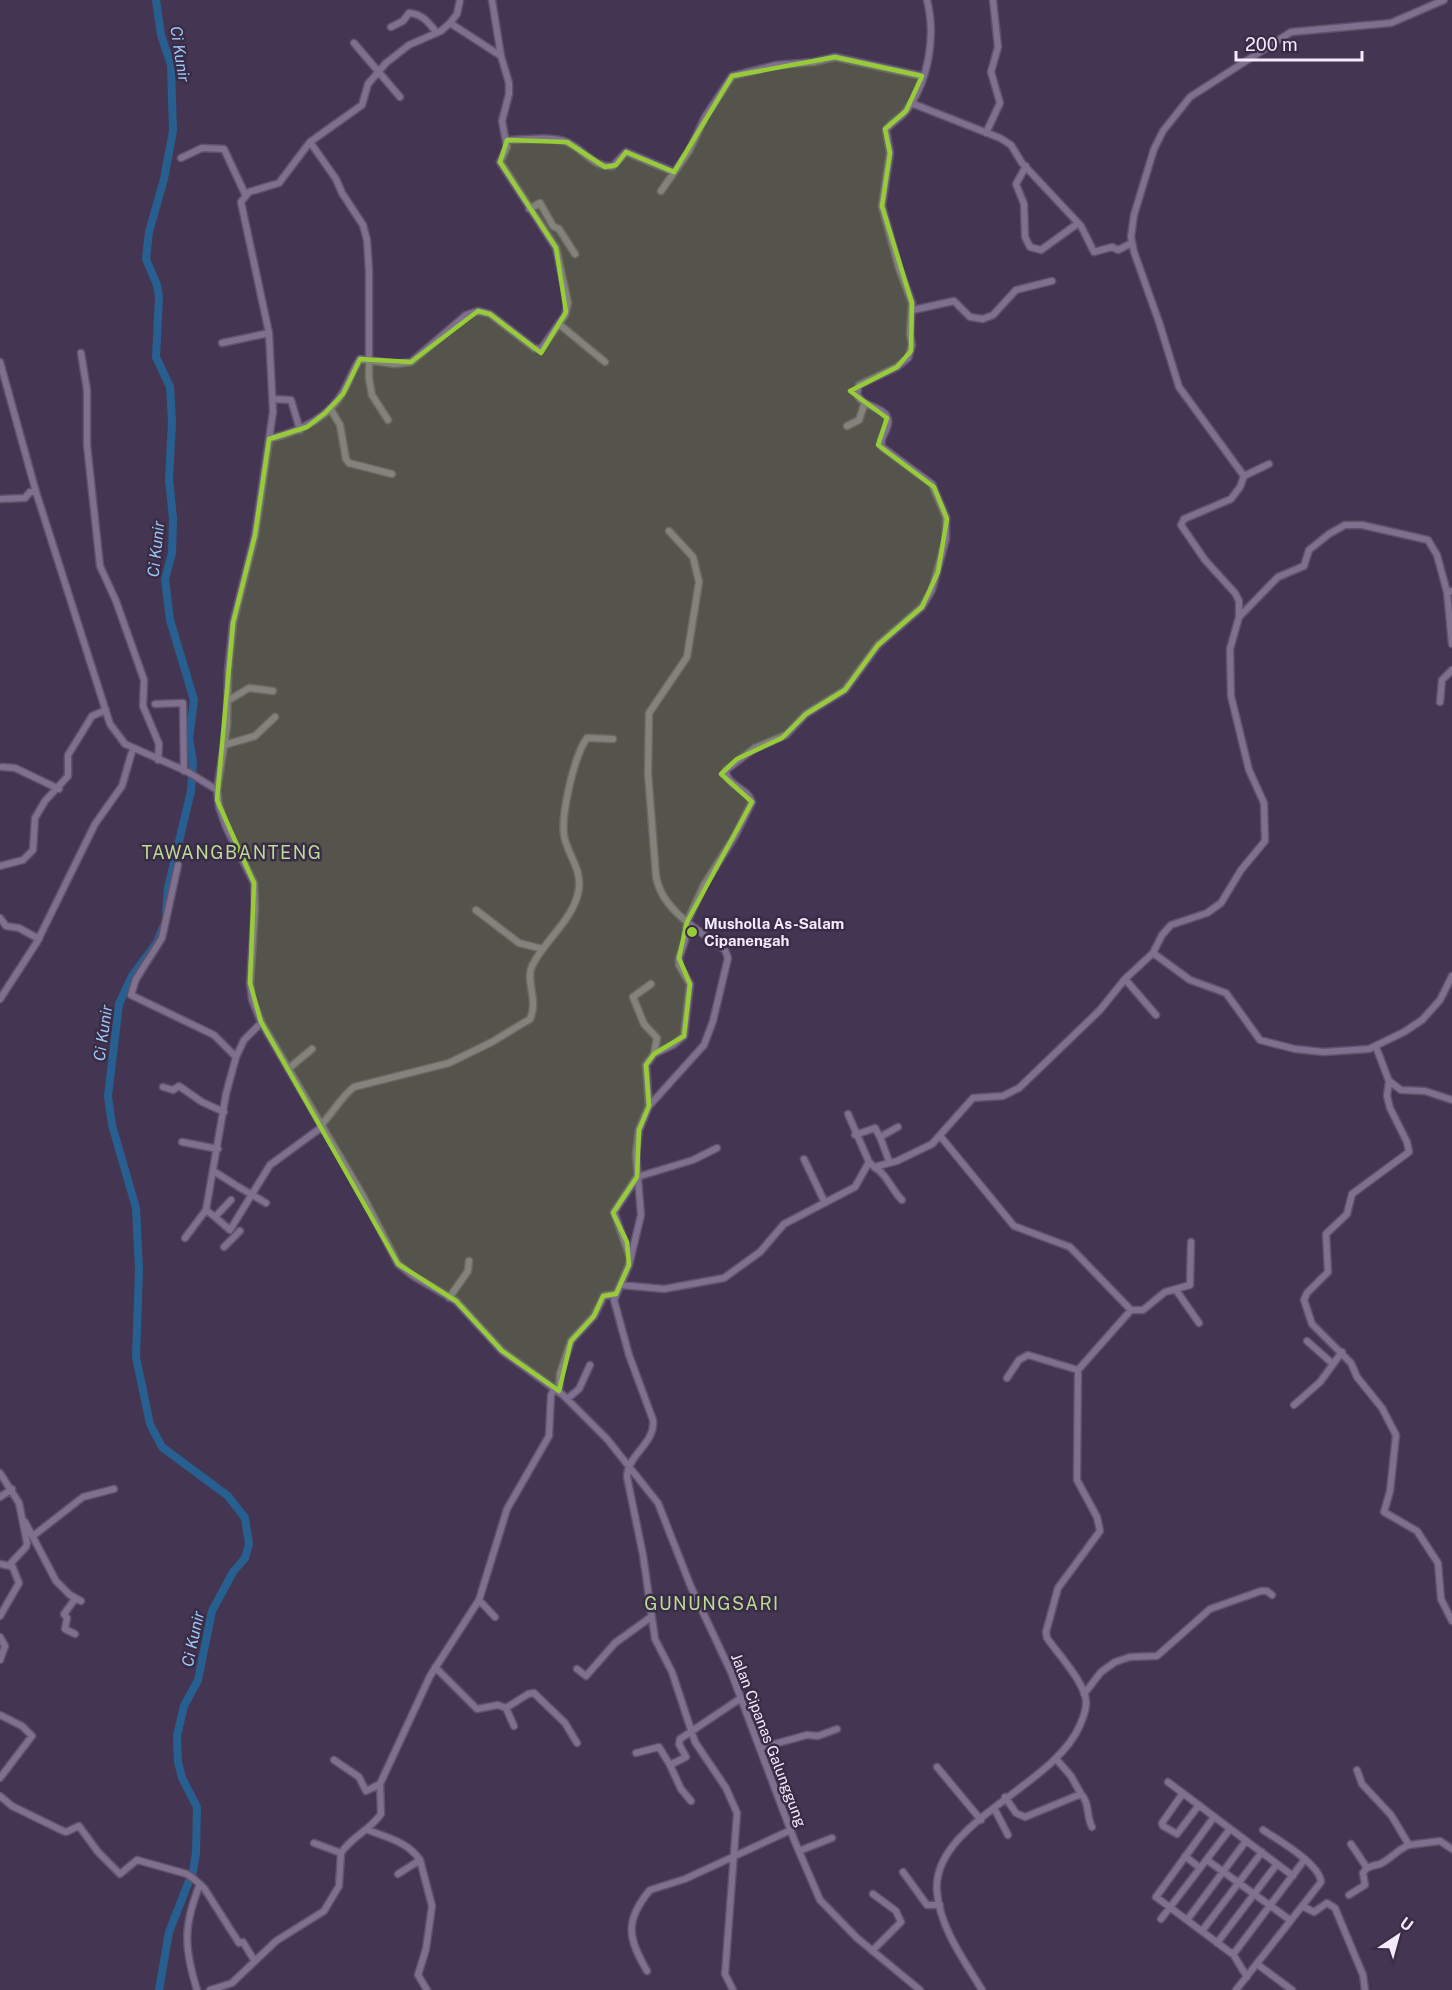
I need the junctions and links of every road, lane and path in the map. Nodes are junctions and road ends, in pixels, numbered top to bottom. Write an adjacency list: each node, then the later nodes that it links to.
1 (460, 0): 6 (street)
2 (492, 0): 10 (street)
3 (927, 0): 12 (street)
4 (993, 0): 15 (street)
5 (1444, 0): 25 (street)
6 (450, 23): 8 (street); 10 (street)
7 (391, 27): 8 (street)
8 (437, 33): 11 (street)
9 (354, 43): 11 (street)
10 (501, 56): 16 (street)
11 (378, 72): 13 (street); 17 (street)
12 (922, 76): 14 (street); 20 (street)
13 (400, 97)
14 (911, 104): 15 (street); 28 (street)
15 (986, 133): 19 (street)
16 (507, 140): 20 (street); 23 (street)
17 (310, 142): 22 (street); 33 (street)
18 (182, 158): 22 (street)
19 (1026, 166): 24 (street); 24 (street)
20 (674, 172): 21 (street)
21 (661, 190)
22 (245, 194): 30 (street)
23 (529, 209): 26 (street); 29 (street)
24 (1077, 224): 25 (street)
25 (1132, 243): 45 (street)
26 (575, 254)
27 (1052, 281): 28 (street)
28 (913, 310): 37 (street)
29 (559, 324): 33 (street); 35 (street)
30 (269, 333): 31 (street); 36 (street)
31 (222, 343)
32 (81, 353): 62 (street)
33 (369, 358): 38 (street); 39 (street)
34 (0, 362): 46 (street)
35 (605, 362)
36 (273, 399): 41 (street); 42 (street)
37 (864, 405): 40 (street); 71 (street)
38 (330, 408): 41 (street); 44 (street)
39 (388, 420)
40 (847, 426)
41 (300, 429): 42 (street)
42 (269, 439): 54 (street)
43 (1269, 464): 45 (street)
44 (392, 474)
45 (1244, 476): 50 (street)
46 (36, 492): 47 (street); 57 (street)
47 (0, 499)
48 (669, 531): 71 (street)
49 (1449, 591): 50 (street); 51 (street)
50 (1239, 618): 74 (street)
51 (1452, 644)
52 (1452, 670): 55 (street)
53 (273, 691): 54 (street)
54 (229, 700): 60 (street)
55 (1440, 702)
56 (155, 704): 64 (street)
57 (106, 710): 61 (street); 65 (street)
58 (275, 717): 60 (street)
59 (613, 739): 73 (street)
60 (224, 745): 66 (street)
61 (133, 748): 62 (street); 72 (street)
62 (158, 760): 64 (street)
63 (2, 767): 65 (street)
64 (186, 771): 66 (street)
65 (59, 789): 68 (street)
66 (217, 790): 80 (street, Jalan Cipanas Galunggung)
67 (178, 865): 84 (street)
68 (0, 866)
69 (476, 910): 73 (street)
70 (0, 918): 72 (street)
71 (689, 918): 83 (street); 89 (street)
72 (39, 939): 78 (street)
73 (543, 950): 92 (street)
74 (1153, 953): 76 (street); 81 (street)
75 (1452, 976): 81 (street)
76 (1125, 979): 79 (street); 96 (street)
77 (651, 984): 83 (street)
78 (0, 999)
79 (1156, 1015)
80 (261, 1023): 84 (street); 85 (street, Jalan Cipanas Galunggung)
81 (1376, 1047): 86 (street)
82 (312, 1049): 85 (street)
83 (654, 1054): 89 (street)
84 (236, 1056): 90 (street)
85 (288, 1069): 92 (street, Jalan Cipanas Galunggung)
86 (1389, 1081): 88 (street); 127 (street)
87 (163, 1087): 90 (street)
88 (1452, 1100)
89 (649, 1106): 104 (street)
90 (225, 1112): 99 (street)
91 (848, 1114): 94 (street)
92 (322, 1126): 105 (street); 123 (street, Jalan Cipanas Galunggung)
93 (898, 1127): 95 (street)
94 (855, 1135): 95 (street); 102 (street)
95 (880, 1137): 101 (street)
96 (940, 1137): 101 (street); 124 (street)
97 (182, 1142): 99 (street)
98 (717, 1148): 104 (street)
99 (218, 1149): 103 (street)
100 (804, 1159): 109 (street)
101 (889, 1161): 102 (street)
102 (871, 1164): 107 (street); 109 (street)
103 (215, 1172): 105 (street); 110 (street)
104 (637, 1177): 118 (street); 118 (street)
105 (251, 1194): 108 (street); 112 (street)
106 (231, 1200): 111 (street)
107 (902, 1200)
108 (266, 1203)
109 (825, 1203): 120 (street)
110 (206, 1210): 111 (street); 114 (street)
111 (215, 1217): 112 (street)
112 (233, 1226): 113 (street)
113 (240, 1231): 115 (street); 117 (street)
114 (185, 1238)
115 (247, 1238)
116 (1191, 1242): 121 (street)
117 (224, 1247)
118 (630, 1260): 120 (street)
119 (469, 1261): 123 (street)
120 (621, 1285): 122 (street)
121 (1176, 1290): 124 (street); 125 (street)
122 (616, 1294): 132 (street); 135 (street)
123 (449, 1298): 132 (street, Jalan Cipanas Galunggung)
124 (1131, 1310): 130 (street)
125 (1199, 1323)
126 (1307, 1341): 128 (street)
127 (1342, 1352): 128 (street); 149 (street)
128 (1333, 1364): 134 (street)
129 (590, 1365): 133 (street)
130 (1078, 1370): 131 (street); 155 (street)
131 (1007, 1378)
132 (557, 1390): 133 (street, Jalan Cipanas Galunggung); 145 (street)
133 (567, 1399): 135 (street, Jalan Cipanas Galunggung)
134 (1294, 1405)
135 (631, 1468): 148 (street); 156 (street, Jalan Cipanas Galunggung)
136 (0, 1473): 137 (street)
137 (12, 1489): 139 (street); 140 (street)
138 (114, 1489): 141 (street)
139 (0, 1497)
140 (25, 1521): 141 (street); 143 (street)
141 (33, 1536): 150 (street)
142 (0, 1564): 143 (street)
143 (10, 1566): 146 (street)
144 (1272, 1595): 155 (street)
145 (479, 1600): 147 (street); 153 (street)
146 (0, 1616)
147 (495, 1617)
148 (651, 1617): 154 (street); 161 (street)
149 (1452, 1621)
150 (75, 1634)
151 (0, 1636): 152 (street)
152 (0, 1660)
153 (435, 1667): 157 (street); 172 (street)
154 (577, 1669)
155 (1084, 1694): 166 (street)
156 (741, 1698): 161 (street); 163 (street, Jalan Cipanas Galunggung)
157 (506, 1708): 159 (street); 162 (street)
158 (0, 1715): 170 (street)
159 (514, 1726)
160 (837, 1729): 163 (street)
161 (691, 1730): 167 (street); 197 (street)
162 (577, 1743)
163 (760, 1748): 185 (street, Jalan Cipanas Galunggung)
164 (636, 1753): 167 (street)
165 (334, 1760): 172 (street)
166 (1057, 1760): 174 (street); 176 (street)
167 (670, 1765): 177 (street)
168 (937, 1767): 181 (street)
169 (1357, 1770): 192 (street)
170 (0, 1778)
171 (1168, 1782): 173 (street)
172 (380, 1784): 184 (street)
173 (1183, 1793): 178 (street); 178 (street)
174 (1081, 1794): 176 (street); 182 (street)
175 (0, 1796): 209 (street)
176 (1005, 1797): 179 (street)
177 (691, 1801)
178 (1199, 1805): 180 (street)
179 (994, 1808): 181 (street); 187 (street)
180 (1214, 1817): 183 (street); 198 (street)
181 (981, 1820): 214 (street)
182 (1092, 1827)
183 (1230, 1829): 189 (street); 201 (street)
184 (368, 1830): 196 (street); 200 (street)
185 (791, 1830): 194 (street, Jalan Cipanas Galunggung); 197 (street)
186 (1263, 1830): 199 (street)
187 (1008, 1834)
188 (832, 1838): 194 (street)
189 (1246, 1841): 195 (street); 205 (street)
190 (314, 1843): 196 (street)
191 (1351, 1844): 203 (street)
192 (1409, 1845): 193 (street); 203 (street)
193 (1452, 1849)
194 (799, 1851): 223 (street, Jalan Cipanas Galunggung)
195 (1262, 1852): 202 (street); 210 (street)
196 (341, 1853): 225 (street)
197 (732, 1856): 227 (street); 233 (street)
198 (1185, 1856): 204 (street); 217 (street)
199 (1305, 1859): 208 (street); 215 (street)
200 (420, 1860): 207 (street); 232 (street)
201 (1207, 1860): 204 (street); 205 (street)
202 (1277, 1864): 208 (street); 212 (street)
203 (1367, 1868): 213 (street)
204 (1200, 1869): 217 (street)
205 (1223, 1871): 210 (street); 219 (street)
206 (903, 1872): 214 (street)
207 (398, 1874)
208 (1293, 1876): 216 (street)
209 (200, 1884): 225 (street); 230 (street)
210 (1239, 1884): 212 (street); 221 (street)
211 (873, 1894): 223 (street)
212 (1254, 1895): 216 (street); 222 (street)
213 (1349, 1895)
214 (940, 1905): 235 (street)
215 (1302, 1906): 220 (street); 239 (street)
216 (1270, 1907): 220 (street); 224 (street)
217 (1170, 1908): 218 (street); 219 (street)
218 (1161, 1919)
219 (1187, 1920): 221 (street)
220 (1290, 1920): 226 (street)
221 (1202, 1931): 222 (street)
222 (1217, 1943): 224 (street)
223 (873, 1949): 234 (street, Jalan Cipanas Galunggung)
224 (1233, 1954): 228 (street)
225 (254, 1960): 231 (street)
226 (1257, 1964): 228 (street); 238 (street)
227 (646, 1971)
228 (1247, 1977): 229 (street)
229 (1241, 1984): 236 (street); 237 (street)
230 (197, 1990)
231 (210, 1990)
232 (426, 1990)
233 (733, 1990)
234 (920, 1990)
235 (982, 1990)
236 (1236, 1990)
237 (1249, 1990)
238 (1292, 1990)
239 (1365, 1990)

